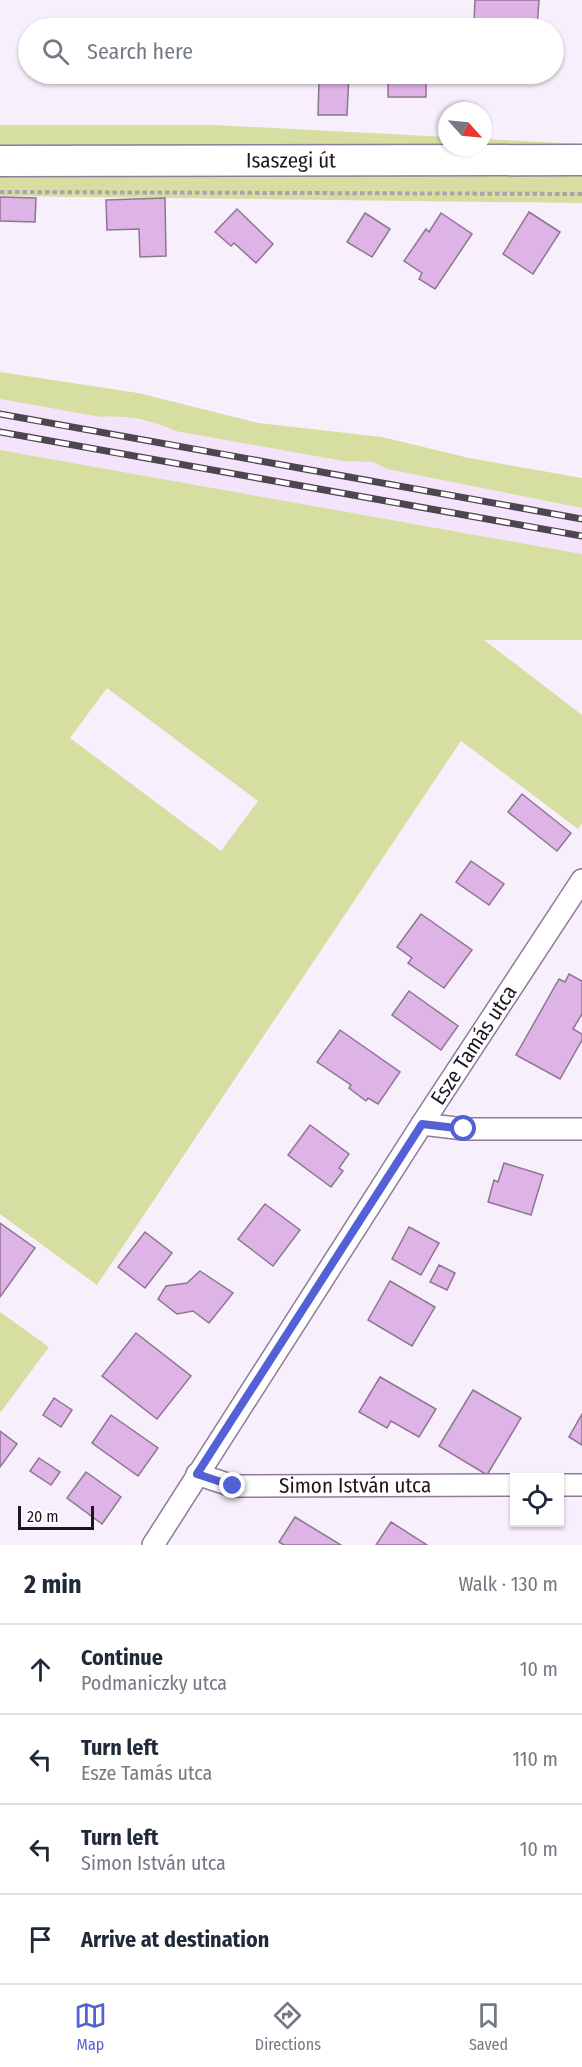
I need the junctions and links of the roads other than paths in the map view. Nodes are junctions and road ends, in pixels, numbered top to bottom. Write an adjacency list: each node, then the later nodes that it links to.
1 (582, 160): 2 (main road, Isaszegi út)
2 (0, 162)
3 (582, 880): 4 (street, Esze Tamás utca)
4 (422, 1124): 5 (street); 6 (street, Esze Tamás utca)
5 (582, 1129)
6 (197, 1474): 7 (street, Simon István utca); 10 (street, Esze Tamás utca)
7 (510, 1485)
8 (564, 1485): 9 (street)
9 (582, 1485)
10 (153, 1545)

